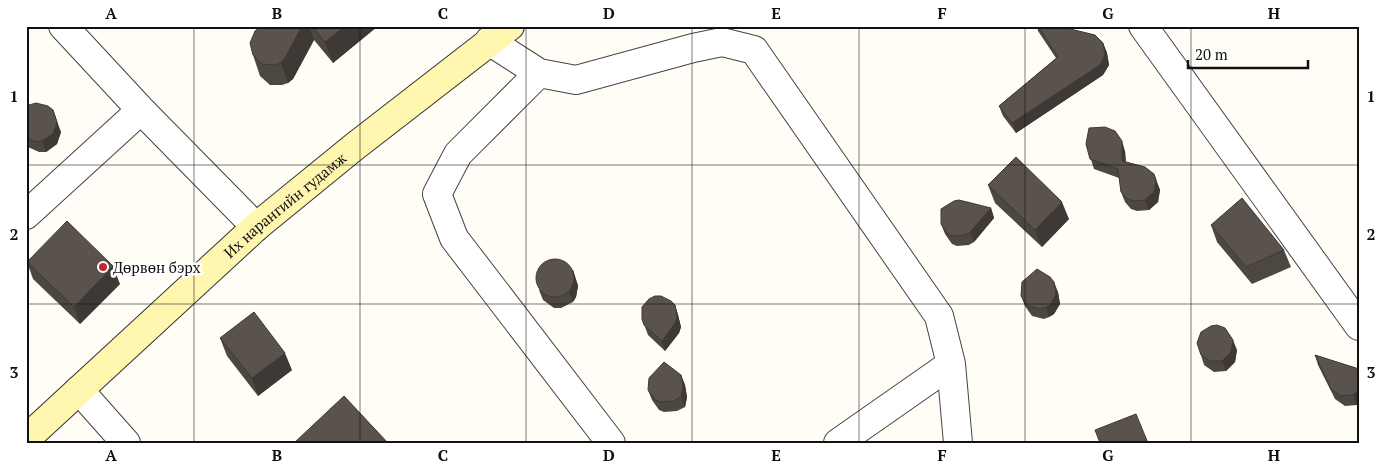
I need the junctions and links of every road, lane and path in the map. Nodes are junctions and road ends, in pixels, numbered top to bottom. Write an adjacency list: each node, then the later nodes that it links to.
1 (63, 26): 5 (street)
2 (1143, 26): 8 (street)
3 (500, 34): 4 (street); 7 (main road, Их нарангийн гудамж)
4 (539, 73): 9 (street); 13 (street)
5 (141, 110): 6 (street); 7 (street)
6 (26, 215)
7 (256, 227): 10 (main road, Их нарангийн гудамж)
8 (1359, 326)
9 (951, 364): 14 (street); 15 (street)
10 (79, 390): 11 (main road, Их нарангийн гудамж); 12 (street)
11 (26, 439)
12 (126, 443)
13 (611, 443)
14 (838, 443)
15 (958, 443)

